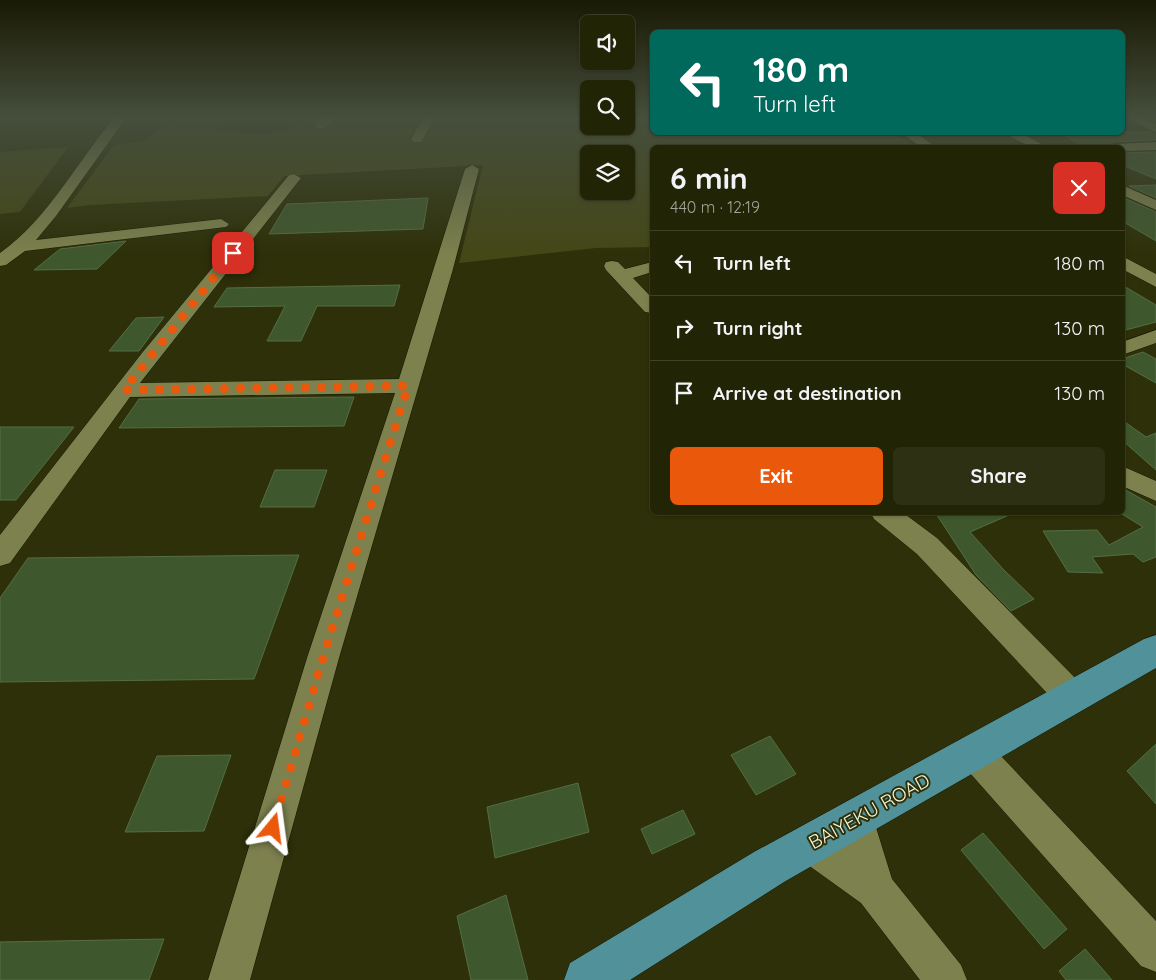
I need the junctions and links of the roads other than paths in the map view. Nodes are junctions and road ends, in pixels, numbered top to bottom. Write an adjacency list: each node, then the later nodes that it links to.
1 (87, 164): 8 (street)
2 (472, 169): 16 (street)
3 (294, 178): 17 (street)
4 (1129, 192): 5 (street); 6 (street)
5 (1156, 194)
6 (1156, 206)
7 (220, 224): 8 (street)
8 (22, 246): 9 (street)
9 (0, 260)
10 (1125, 263): 12 (street)
11 (650, 267): 13 (street)
12 (1156, 282)
13 (650, 306)
14 (1156, 336): 15 (street)
15 (1125, 348)
16 (408, 386): 17 (street); 29 (street)
17 (124, 390): 21 (street)
18 (1125, 476): 19 (street)
19 (1156, 492)
20 (887, 515): 23 (street)
21 (0, 555)
22 (1156, 650): 23 (main road, BAIYEKU ROAD)
23 (1072, 697): 24 (main road, BAIYEKU ROAD)
24 (974, 752): 25 (main road, BAIYEKU ROAD); 28 (street)
25 (856, 818): 26 (main road, BAIYEKU ROAD); 27 (street)
26 (810, 844): 27 (street); 30 (main road, BAIYEKU ROAD)
27 (875, 889): 31 (street)
28 (1156, 951)
29 (229, 980)
30 (587, 980)
31 (946, 980)

